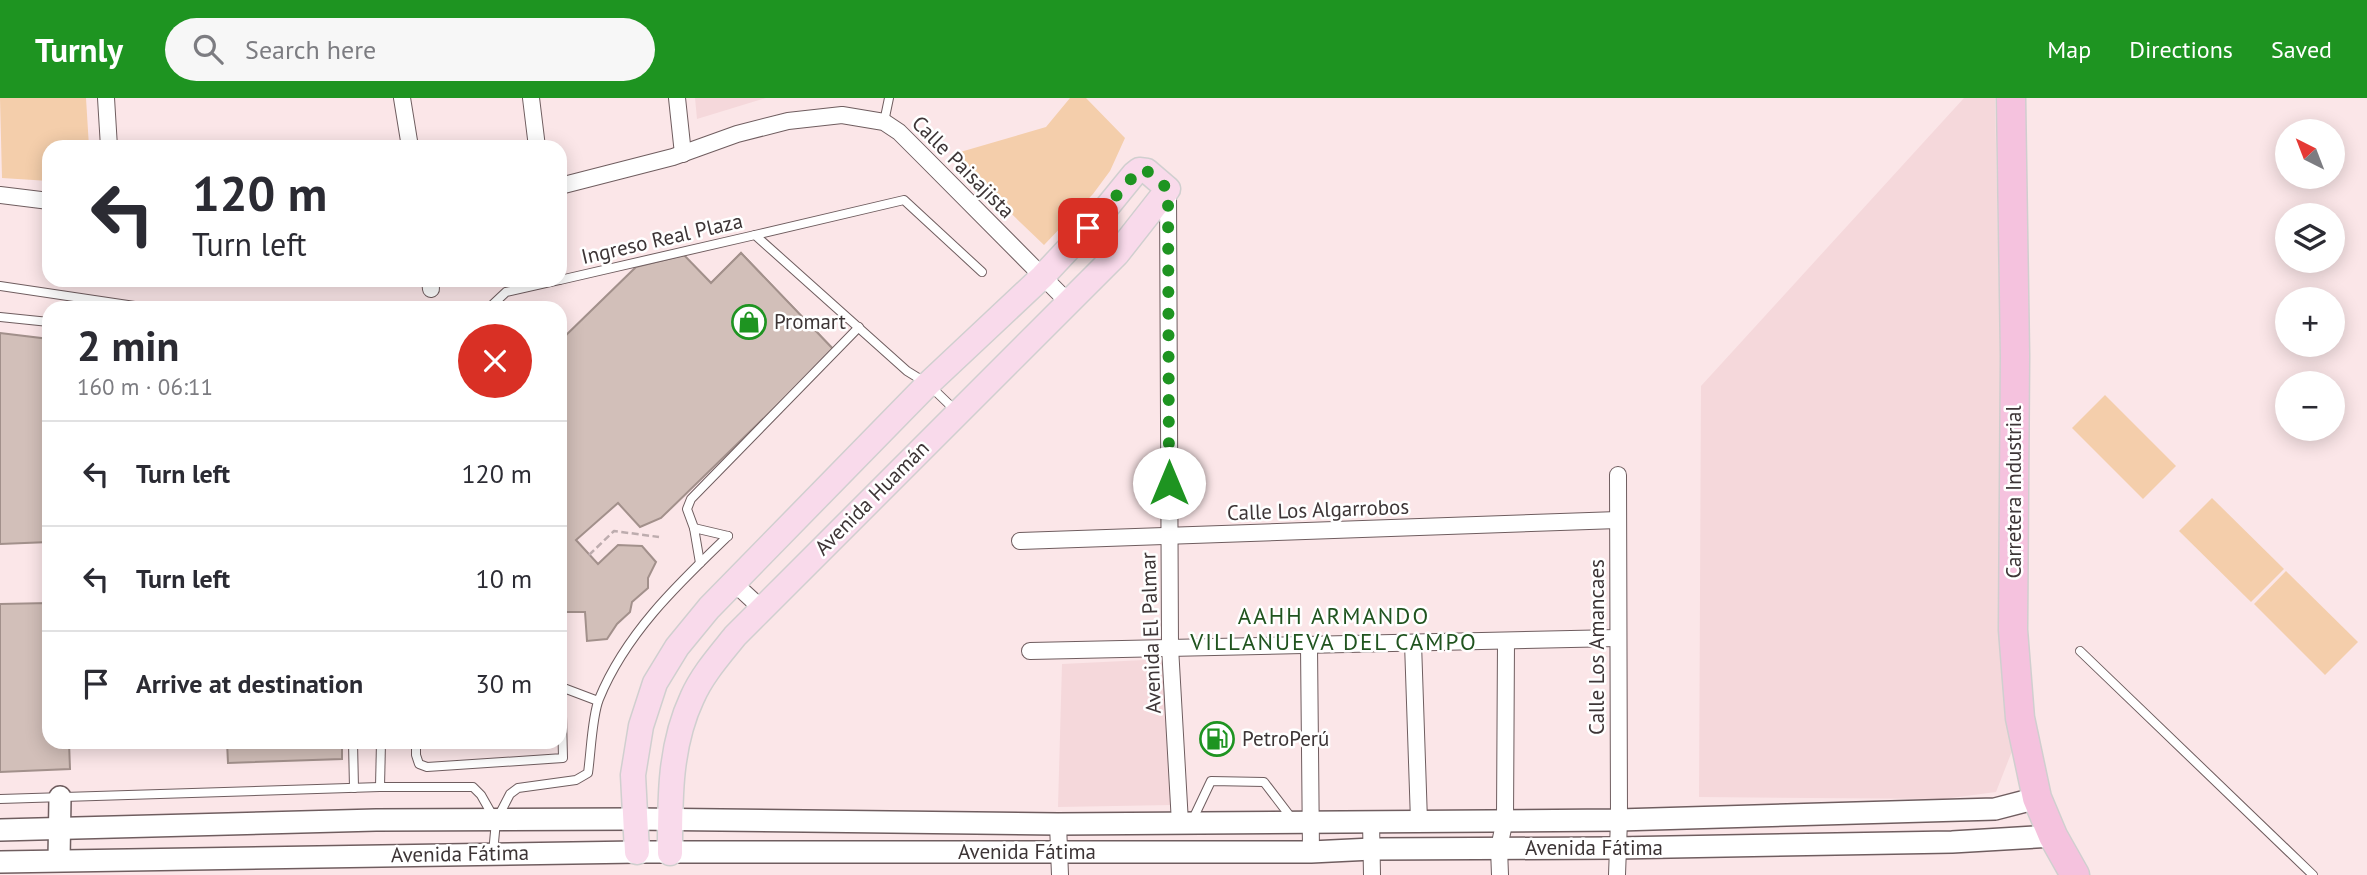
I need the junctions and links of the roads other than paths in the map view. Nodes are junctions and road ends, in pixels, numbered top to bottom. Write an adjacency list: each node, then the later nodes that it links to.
1 (106, 98): 8 (street)
2 (402, 98): 9 (street)
3 (531, 98): 10 (street)
4 (677, 98): 11 (street)
5 (888, 98): 7 (lane)
6 (2011, 98): 54 (highway, Carretera Industrial)
7 (884, 122): 11 (street, Calle Paisajista); 18 (street, Calle Paisajista)
8 (109, 140)
9 (409, 140)
10 (536, 140)
11 (683, 154): 12 (street, Calle Paisajista)
12 (567, 184)
13 (1168, 189): 18 (main road, Avenida Huamán); 24 (main road, Avenida Huamán); 33 (street, Avenida El Palmar)
14 (0, 195): 15 (street)
15 (42, 200)
16 (755, 235): 17 (lane); 19 (lane, Ingreso Real Plaza); 27 (lane, Ingreso Real Plaza)
17 (982, 272)
18 (1042, 277): 24 (street, Calle Paisajista); 28 (main road, Avenida Huamán)
19 (567, 278)
20 (0, 286): 22 (lane)
21 (528, 287): 23 (lane, Ingreso Real Plaza)
22 (101, 301)
23 (496, 301)
24 (1069, 303): 29 (main road, Avenida Huamán)
25 (0, 317): 26 (lane)
26 (42, 321)
27 (859, 327): 28 (lane, Ingreso Real Plaza); 32 (lane)
28 (928, 384): 29 (lane, Ingreso Real Plaza); 36 (main road, Avenida Huamán)
29 (957, 412): 37 (main road, Avenida Huamán)
30 (1618, 475): 31 (street, Calle Los Amancaes)
31 (1618, 520): 33 (street, Calle Los Algarrobos); 38 (street, Calle Los Amancaes)
32 (694, 528): 35 (lane); 35 (lane)
33 (1169, 537): 34 (street, Calle Los Algarrobos); 42 (street, Avenida El Palmar)
34 (1020, 541)
35 (700, 563): 46 (lane)
36 (734, 583): 37 (street); 56 (main road, Avenida Huamán)
37 (762, 609): 59 (main road, Avenida Huamán)
38 (1618, 638): 39 (street); 60 (street, Calle Los Amancaes)
39 (1506, 641): 40 (street); 57 (street)
40 (1413, 643): 41 (street); 63 (street)
41 (1309, 646): 42 (street); 65 (street)
42 (1170, 647): 43 (street); 66 (street, Avenida El Palmar)
43 (1030, 651)
44 (2080, 651): 88 (lane)
45 (567, 689): 46 (lane)
46 (598, 701): 61 (lane)
47 (353, 749): 52 (lane)
48 (381, 749): 51 (lane)
49 (415, 749): 50 (lane)
50 (563, 749)
51 (380, 787): 52 (lane); 61 (lane)
52 (354, 788): 53 (lane)
53 (60, 797): 55 (lane); 68 (main road)
54 (2037, 798): 60 (main road, Avenida Fátima); 70 (highway, Carretera Industrial)
55 (0, 799)
56 (635, 819): 59 (main road, Avenida Fátima); 61 (main road, Avenida Fátima); 74 (main road, Avenida Huamán)
57 (1505, 819): 60 (main road, Avenida Fátima); 63 (main road, Avenida Fátima); 71 (street)
58 (376, 820): 61 (main road, Avenida Fátima); 68 (main road, Avenida Fátima); 80 (main road)
59 (670, 820): 64 (main road, Avenida Fátima); 78 (main road, Avenida Huamán)
60 (1619, 820): 72 (street)
61 (496, 821): 77 (lane)
62 (1371, 821): 63 (main road, Avenida Fátima); 65 (main road, Avenida Fátima); 73 (street)
63 (1419, 821)
64 (846, 822): 67 (main road, Avenida Fátima); 79 (main road)
65 (1302, 822): 66 (main road, Avenida Fátima); 66 (lane); 76 (street)
66 (1186, 823): 67 (main road, Avenida Fátima)
67 (1058, 824): 75 (street)
68 (60, 828): 69 (main road, Avenida Fátima); 81 (main road)
69 (0, 830)
70 (2053, 836): 72 (main road, Avenida Fátima); 87 (highway, Carretera Industrial)
71 (1499, 848): 72 (main road, Avenida Fátima); 73 (main road, Avenida Fátima); 85 (street)
72 (1616, 848): 86 (street)
73 (1373, 849): 76 (main road, Avenida Fátima); 84 (street)
74 (637, 852): 77 (main road, Avenida Fátima); 78 (main road, Avenida Fátima)
75 (1060, 852): 76 (main road, Avenida Fátima); 79 (main road, Avenida Fátima); 83 (street)
76 (1311, 852)
77 (493, 853): 80 (main road, Avenida Fátima)
78 (670, 853): 79 (main road, Avenida Fátima)
79 (845, 853)
80 (376, 854): 81 (main road, Avenida Fátima)
81 (59, 860): 82 (main road, Avenida Fátima)
82 (0, 862)
83 (1060, 875)
84 (1373, 875)
85 (1500, 875)
86 (1617, 875)
87 (2075, 875)
88 (2313, 875)

